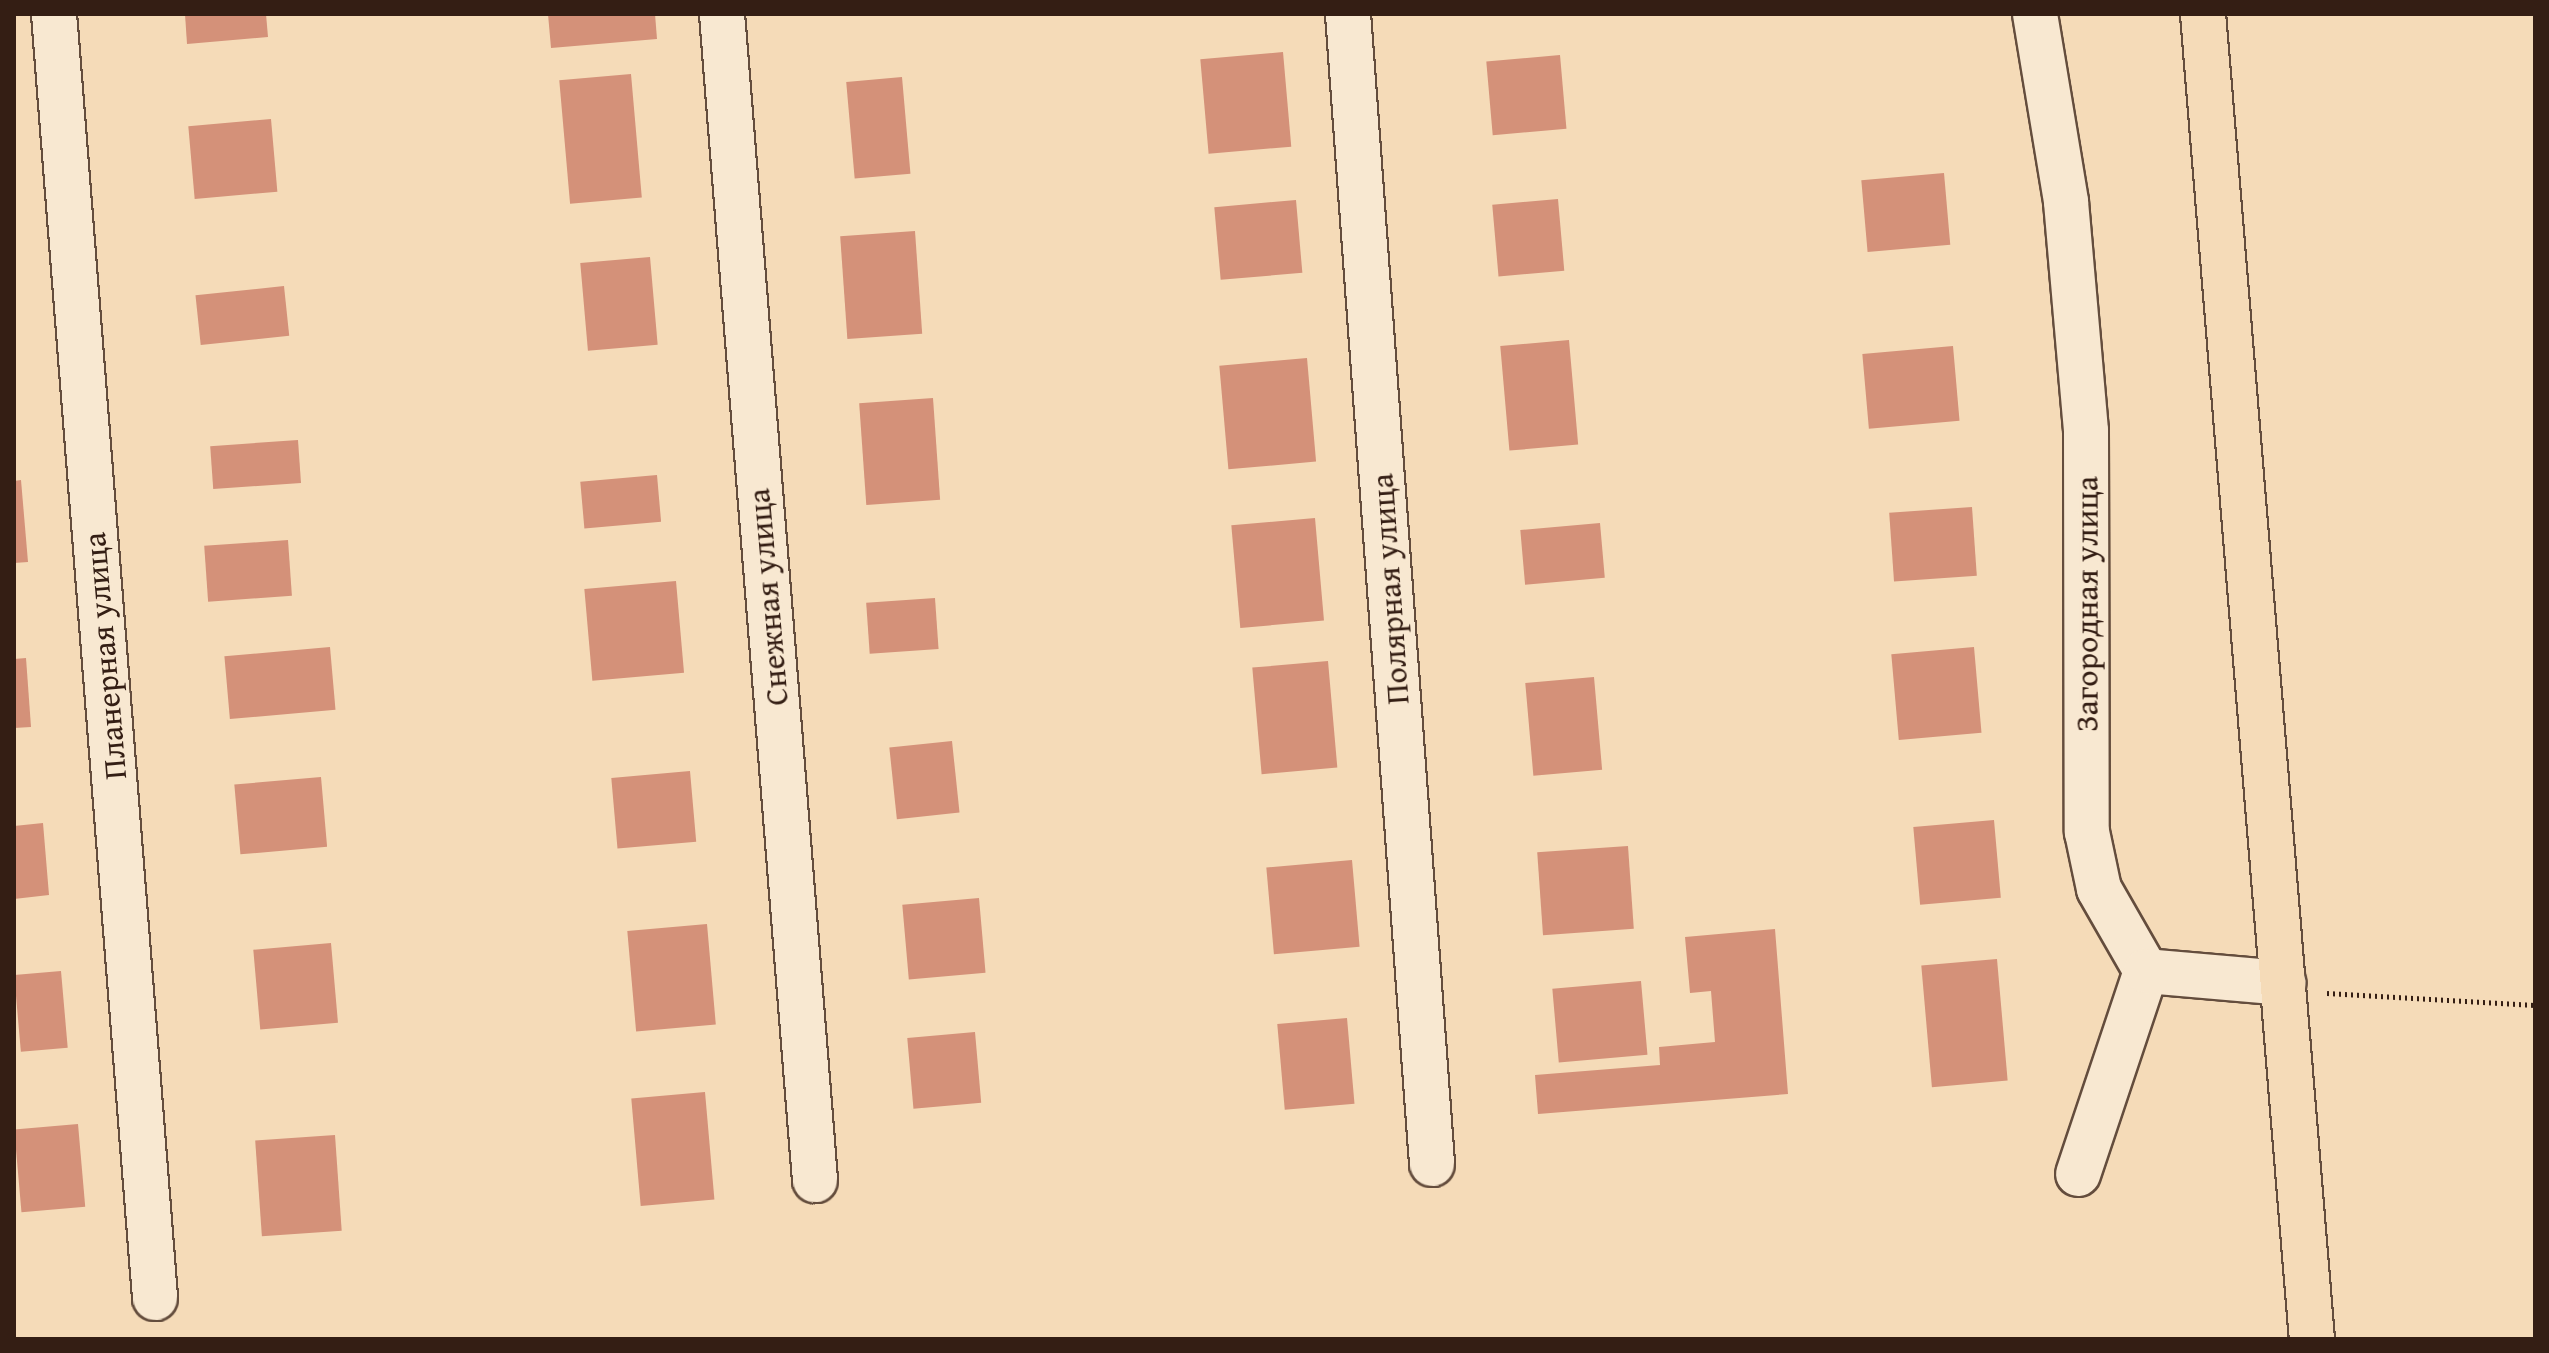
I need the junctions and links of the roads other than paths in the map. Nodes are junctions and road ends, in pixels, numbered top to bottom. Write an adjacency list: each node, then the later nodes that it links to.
1 (54, 14): 11 (street, Планерная улица)
2 (722, 14): 10 (street, Снежная улица)
3 (1348, 14): 8 (street, Полярная улица)
4 (2035, 14): 6 (street, Загородная улица)
5 (2203, 14): 7 (main road)
6 (2146, 971): 7 (street); 9 (street)
7 (2283, 983): 12 (main road)
8 (1432, 1164)
9 (2078, 1174)
10 (815, 1180)
11 (155, 1298)
12 (2312, 1339)

